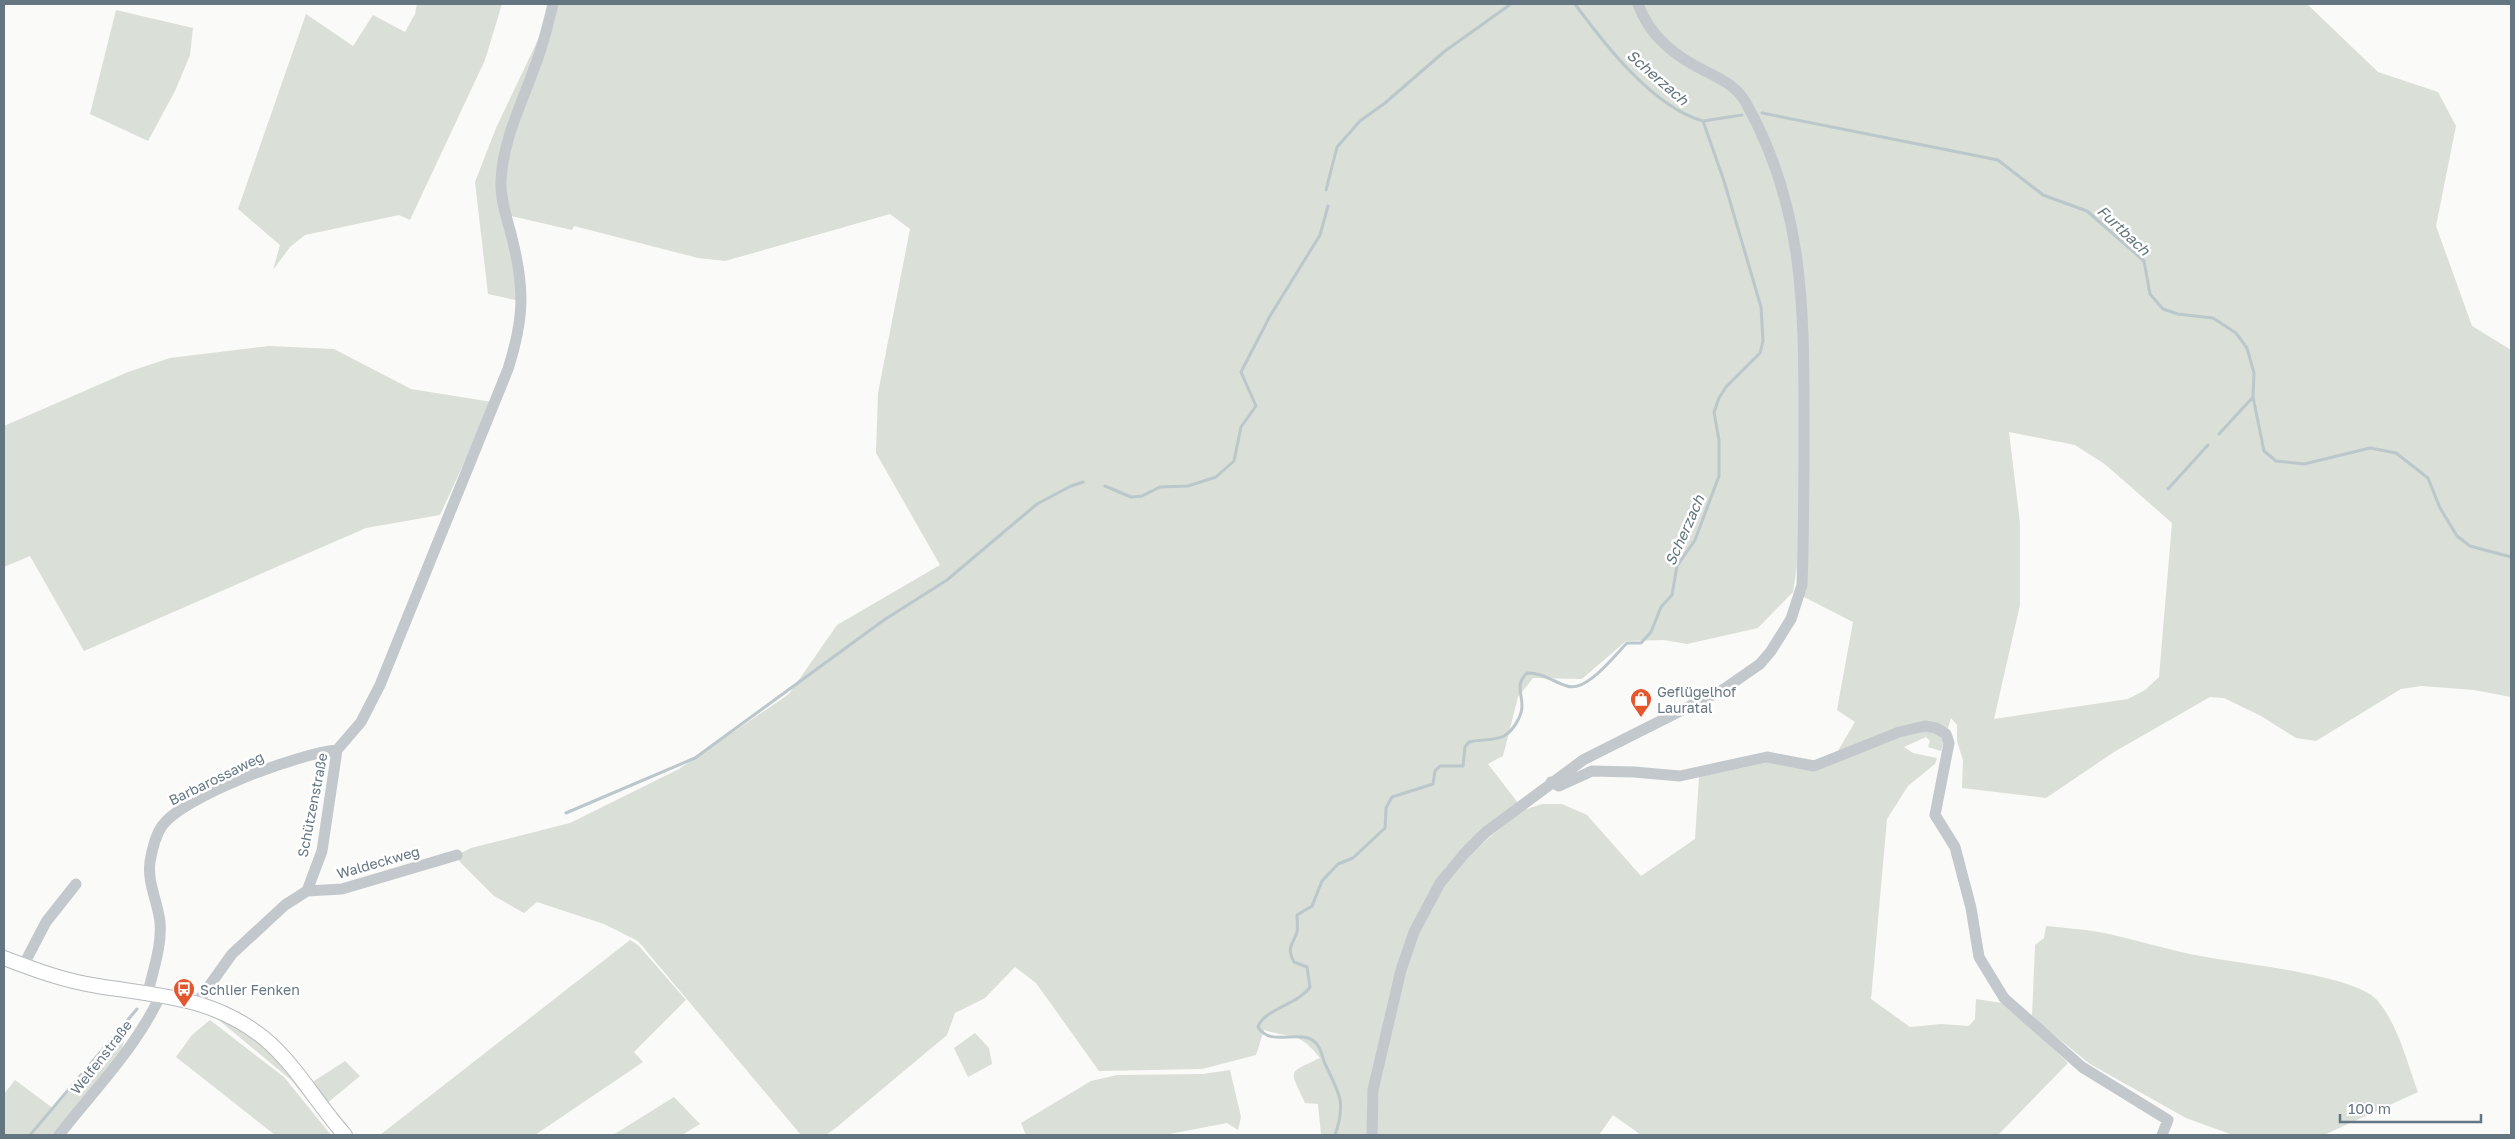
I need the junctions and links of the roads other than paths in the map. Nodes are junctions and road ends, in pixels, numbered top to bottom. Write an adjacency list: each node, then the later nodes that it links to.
1 (553, 4): 3 (street, Schützenstraße)
2 (1638, 4): 4 (street)
3 (337, 750): 7 (street, Schützenstraße); 10 (street, Barbarossaweg)
4 (1551, 782): 14 (street); 15 (street)
5 (456, 855): 7 (street, Waldeckweg)
6 (76, 884): 9 (street)
7 (307, 891): 11 (street)
8 (4, 958): 9 (main road)
9 (23, 966): 10 (main road)
10 (154, 994): 11 (main road); 12 (street, Welfenstraße)
11 (196, 1002): 13 (main road)
12 (59, 1135)
13 (345, 1135)
14 (1372, 1135)
15 (2162, 1135)

